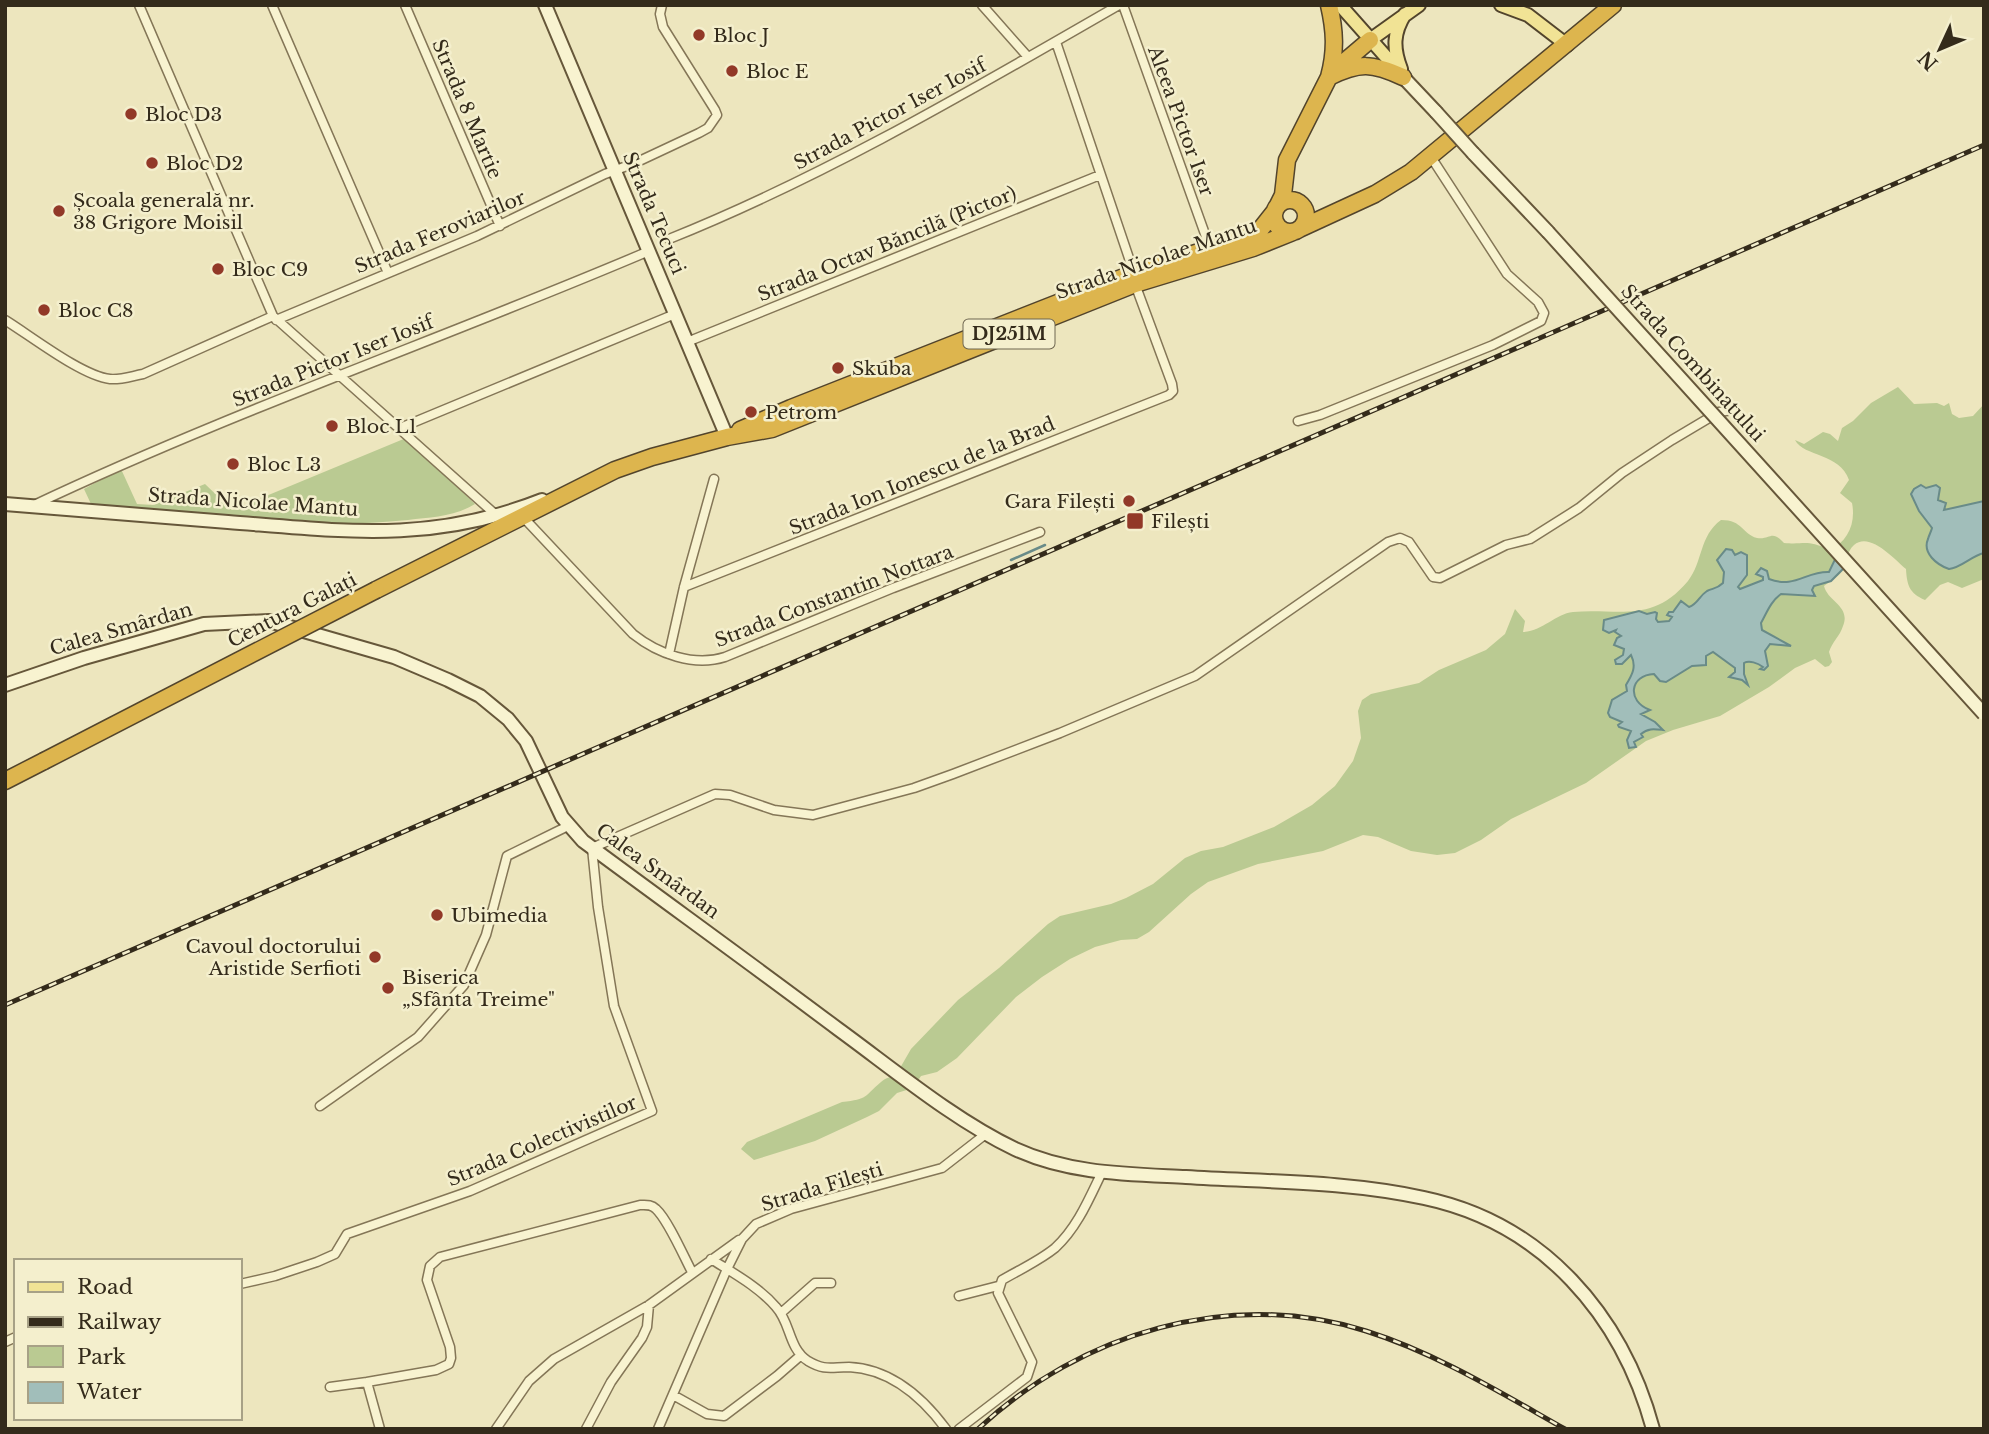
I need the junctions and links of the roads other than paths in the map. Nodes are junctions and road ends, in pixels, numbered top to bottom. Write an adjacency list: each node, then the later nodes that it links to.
1 (139, 5): 35 (street)
2 (272, 5): 32 (street)
3 (405, 5): 27 (street, Strada 8 Martie)
4 (545, 5): 22 (main road, Strada Tecuci)
5 (662, 5): 22 (street, Strada Feroviarilor)
6 (982, 5): 17 (street)
7 (1121, 5): 15 (street, Strada Pictor Iser Iosif); 30 (street, Aleea Pictor Iser)
8 (1329, 5): 18 (highway)
9 (1340, 5): 14 (main road, Strada Combinatului)
10 (1419, 5): 13 (main road)
11 (1501, 5): 16 (main road)
12 (1613, 5): 16 (highway, DJ251M)
13 (1405, 14): 14 (main road); 19 (main road)
14 (1370, 40): 18 (highway); 19 (main road, Strada Combinatului)
15 (1056, 42): 17 (street, Strada Pictor Iser Iosif); 23 (street)
16 (1567, 45): 21 (highway, DJ251M)
17 (1028, 57): 29 (street, Strada Pictor Iser Iosif)
18 (1329, 77): 19 (highway); 20 (highway)
19 (1403, 77): 53 (main road, Strada Combinatului, bridge)
20 (1291, 152): 24 (highway); 25 (highway)
21 (1432, 157): 26 (highway, DJ251M); 40 (street)
22 (614, 170): 27 (street, Strada Feroviarilor); 31 (main road, Strada Tecuci)
23 (1100, 175): 33 (street); 37 (street, Strada Octav Băncilă (Pictor))
24 (1299, 204): 25 (highway); 26 (highway); 28 (highway)
25 (1277, 208): 28 (highway); 30 (highway, DJ251M)
26 (1340, 211): 28 (highway, DJ251M)
27 (500, 226): 32 (street, Strada Feroviarilor)
28 (1296, 231): 33 (highway, Strada Nicolae Mantu / DJ251M)
29 (669, 240)
30 (1210, 248): 33 (highway, DJ251M)
31 (649, 251): 34 (main road, Strada Tecuci); 38 (street, Strada Pictor Iser Iosif)
32 (388, 272): 35 (street, Strada Feroviarilor)
33 (1134, 279): 42 (highway, DJ251M); 50 (street, Strada Ion Ionescu de la Brad)
34 (675, 314): 37 (main road, Strada Tecuci); 41 (street)
35 (274, 318): 36 (street, Strada Feroviarilor); 38 (street)
36 (5, 320)
37 (687, 342): 42 (main road, Strada Tecuci)
38 (342, 376): 41 (street); 46 (street, Strada Pictor Iser Iosif)
39 (1732, 410): 56 (street)
40 (1298, 421)
41 (400, 428): 47 (street)
42 (727, 437): 43 (highway, DJ251M)
43 (598, 477): 47 (main road, DJ251M); 48 (highway, Centura Galați)
44 (715, 479): 50 (street)
45 (5, 504): 46 (main road, Strada Nicolae Mantu / DJ251M)
46 (32, 506): 47 (main road, Strada Nicolae Mantu / DJ251M)
47 (496, 515)
48 (523, 517): 51 (street, Strada Constantin Nottara); 54 (highway, Centura Galați, bridge)
49 (1040, 532): 51 (street, Strada Constantin Nottara)
50 (684, 587): 51 (street)
51 (669, 654)
52 (5, 685): 55 (main road, Calea Smârdan)
53 (1984, 714)
54 (5, 781)
55 (568, 825): 56 (main road, Calea Smârdan); 57 (street)
56 (592, 848): 58 (main road, Calea Smârdan); 65 (street, Strada Colectivistilor)
57 (320, 1107)
58 (987, 1133): 59 (main road, Calea Smârdan); 60 (street, Strada Filești)
59 (1102, 1172): 66 (street); 80 (main road, Calea Smârdan)
60 (742, 1239): 61 (street); 62 (street, Strada Filești)
61 (711, 1259): 62 (street); 63 (street)
62 (727, 1269): 69 (street); 73 (street, Strada Filești)
63 (692, 1272): 68 (street); 71 (street)
64 (831, 1283): 69 (street)
65 (242, 1284)
66 (998, 1286): 67 (street); 79 (street)
67 (959, 1296)
68 (649, 1305): 75 (street); 76 (street)
69 (781, 1313): 70 (street)
70 (800, 1356): 73 (street); 78 (street)
71 (367, 1382): 72 (street); 74 (street)
72 (330, 1387)
73 (673, 1395): 77 (street, Strada Filești)
74 (380, 1429)
75 (496, 1429)
76 (586, 1429)
77 (658, 1429)
78 (946, 1429)
79 (959, 1429)
80 (1653, 1429)

